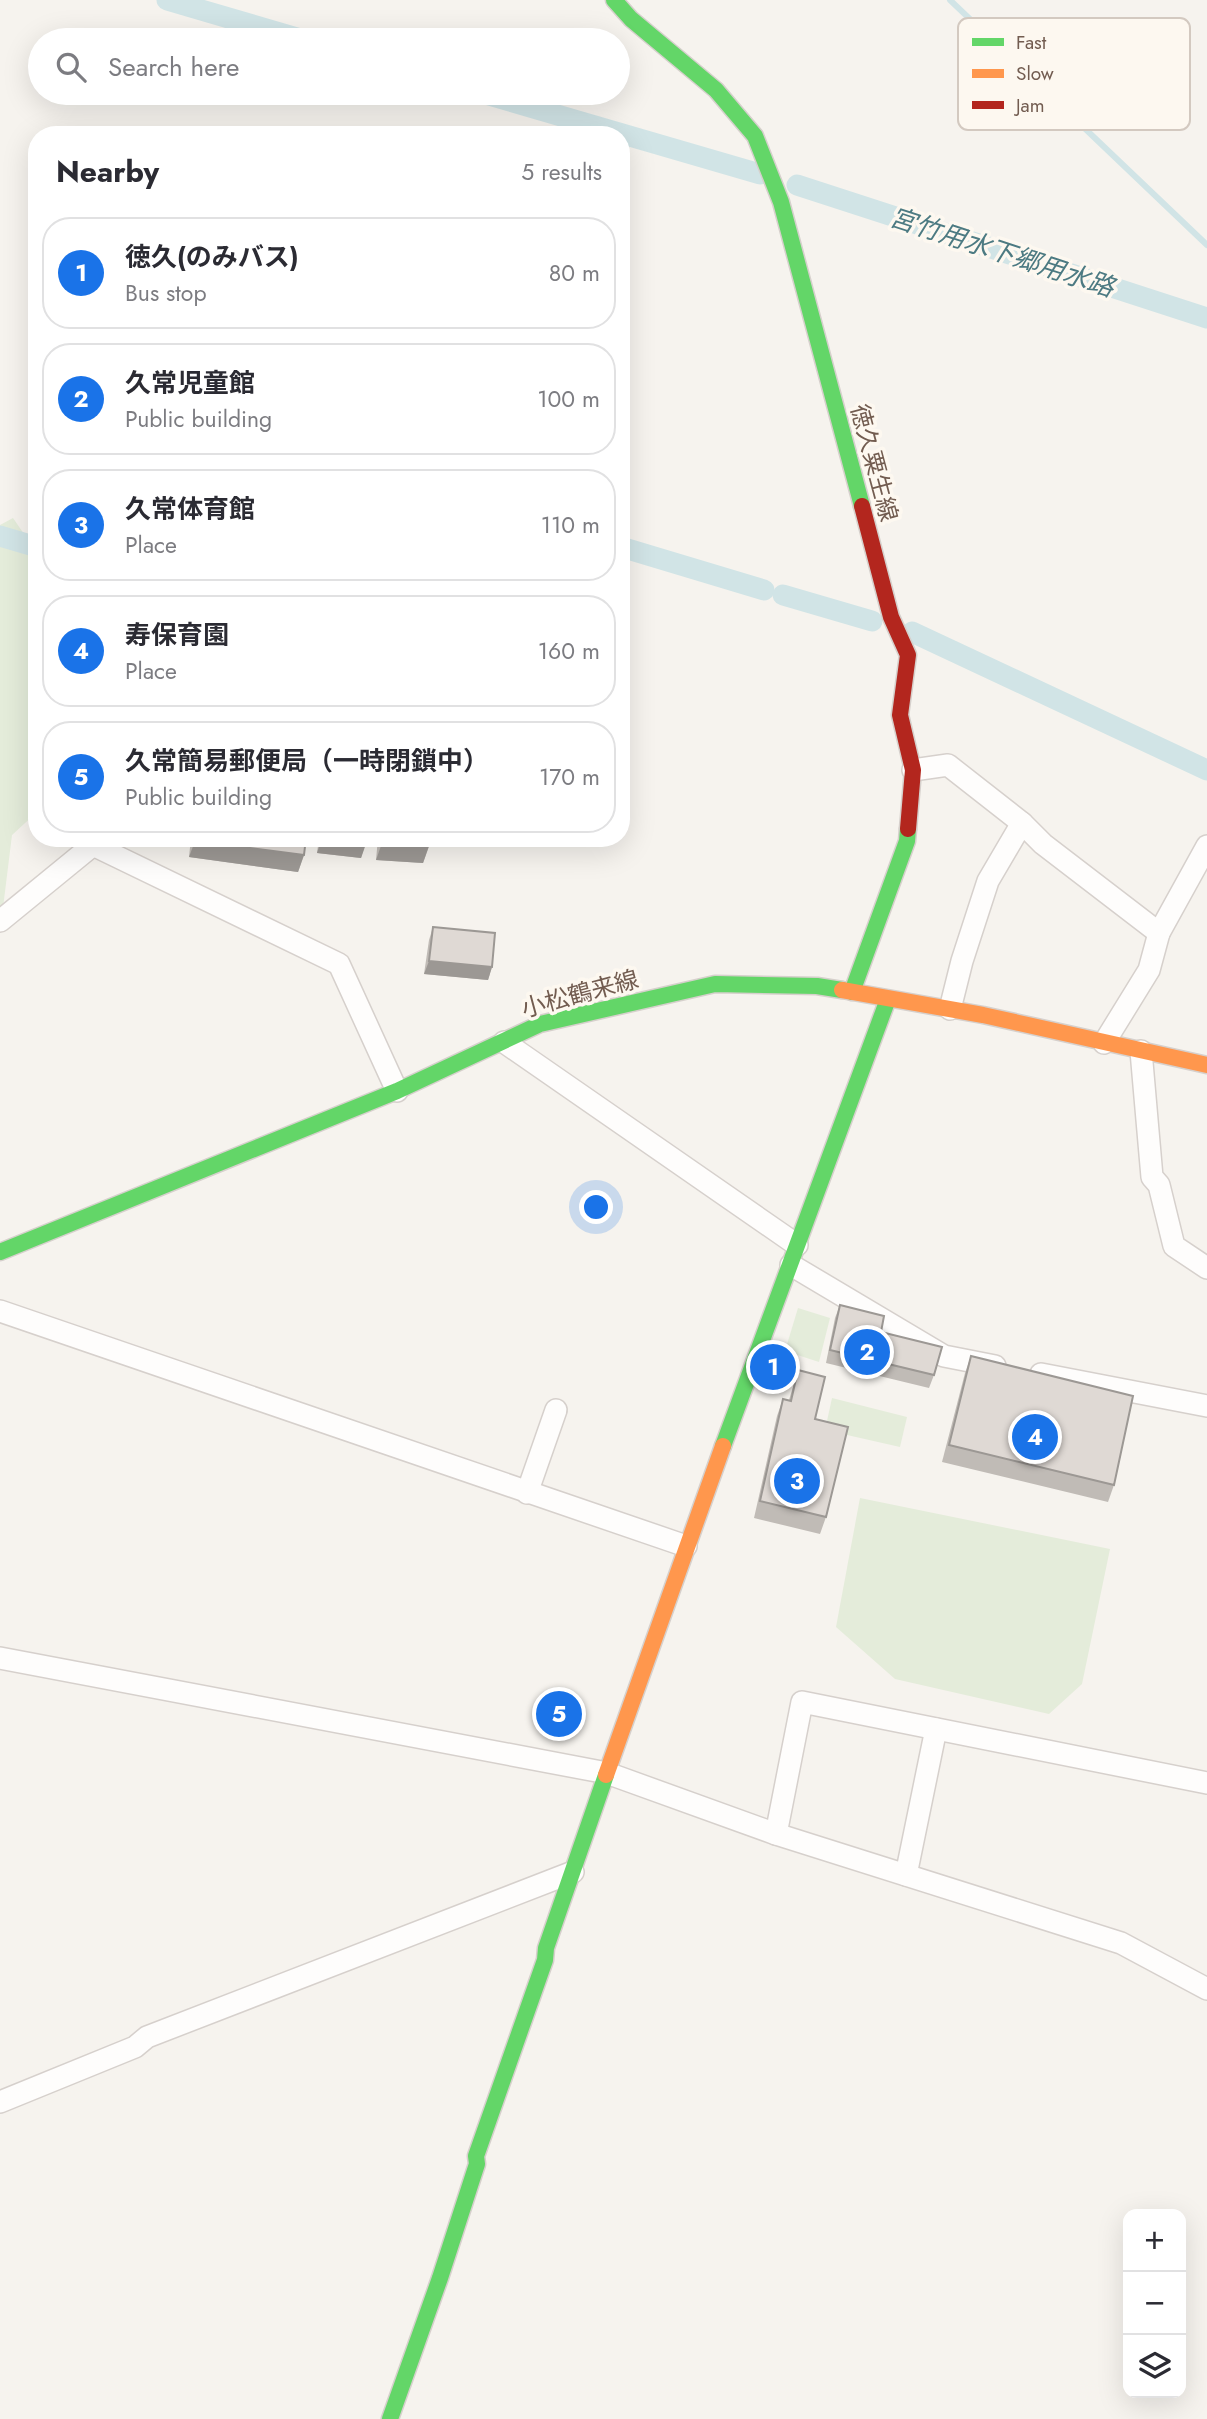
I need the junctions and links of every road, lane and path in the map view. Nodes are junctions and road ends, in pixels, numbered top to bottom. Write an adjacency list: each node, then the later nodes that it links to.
1 (614, 0): 2 (main road, 徳久粟生線)
2 (913, 770): 3 (street); 9 (main road, 徳久粟生線)
3 (1022, 823): 8 (street); 11 (street)
4 (1207, 846): 8 (street)
5 (87, 847): 7 (street)
6 (103, 847): 16 (street)
7 (0, 921)
8 (1159, 933): 13 (street)
9 (852, 992): 10 (main road, 小松鶴来線); 12 (main road, 小松鶴来線)
10 (888, 999): 11 (main road, 小松鶴来線); 18 (main road)
11 (950, 1009): 13 (main road, 小松鶴来線)
12 (504, 1042): 16 (main road, 小松鶴来線); 18 (street)
13 (1104, 1043): 14 (main road, 小松鶴来線)
14 (1141, 1051): 15 (main road, 小松鶴来線); 19 (street)
15 (1207, 1065)
16 (397, 1091): 17 (main road, 小松鶴来線)
17 (0, 1252)
18 (794, 1255): 21 (street); 24 (main road)
19 (1207, 1268)
20 (0, 1311): 23 (street)
21 (1207, 1406)
22 (556, 1410): 23 (street)
23 (527, 1493): 24 (street)
24 (685, 1546): 27 (main road)
25 (0, 1658): 27 (street)
26 (936, 1729): 28 (street); 29 (street); 31 (street)
27 (607, 1773): 29 (street); 30 (main road)
28 (1207, 1783)
29 (776, 1834): 31 (street)
30 (573, 1872): 33 (street); 34 (main road)
31 (906, 1875): 32 (street)
32 (1207, 1989)
33 (0, 2102)
34 (390, 2419)

